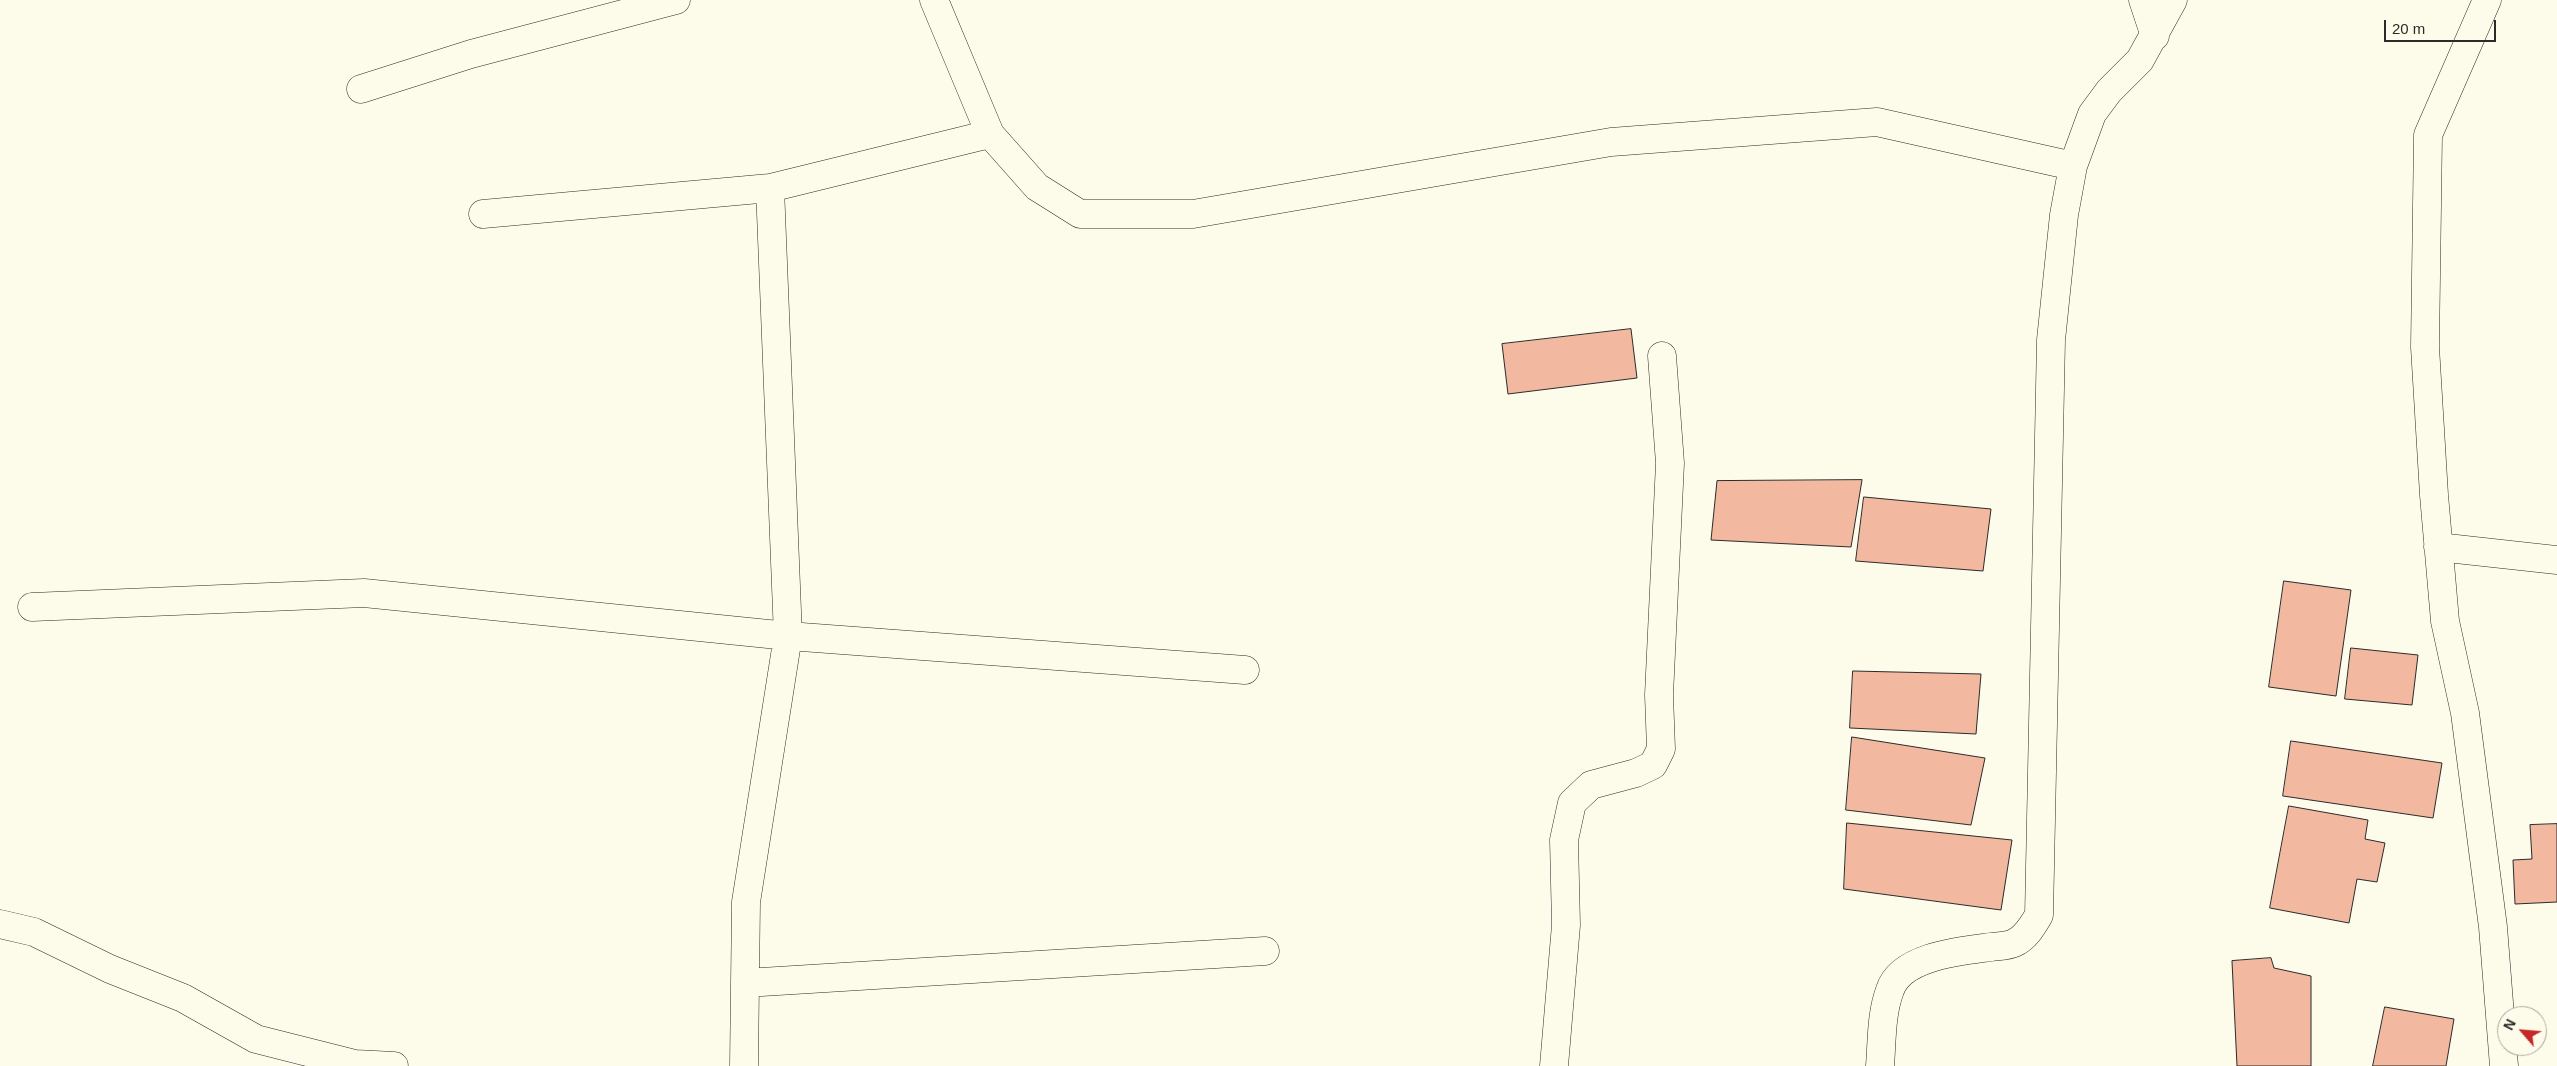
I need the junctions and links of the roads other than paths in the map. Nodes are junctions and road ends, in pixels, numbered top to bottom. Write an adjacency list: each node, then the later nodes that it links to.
1 (676, 0): 7 (street)
2 (934, 0): 8 (street)
3 (2142, 0): 6 (street)
4 (2173, 0): 6 (street)
5 (2487, 0): 13 (street)
6 (2155, 36): 9 (street)
7 (361, 89)
8 (990, 134): 9 (street); 10 (street)
9 (2073, 166): 24 (street)
10 (770, 188): 11 (street); 16 (street)
11 (483, 214)
12 (1662, 356): 23 (street)
13 (2438, 547): 14 (street); 25 (street)
14 (2557, 560)
15 (32, 607): 16 (street)
16 (788, 636): 17 (street); 20 (street)
17 (1245, 670)
18 (0, 924): 21 (street)
19 (1265, 951): 20 (street)
20 (745, 983): 22 (street)
21 (394, 1066)
22 (744, 1066)
23 (1554, 1066)
24 (1880, 1066)
25 (2504, 1066)

